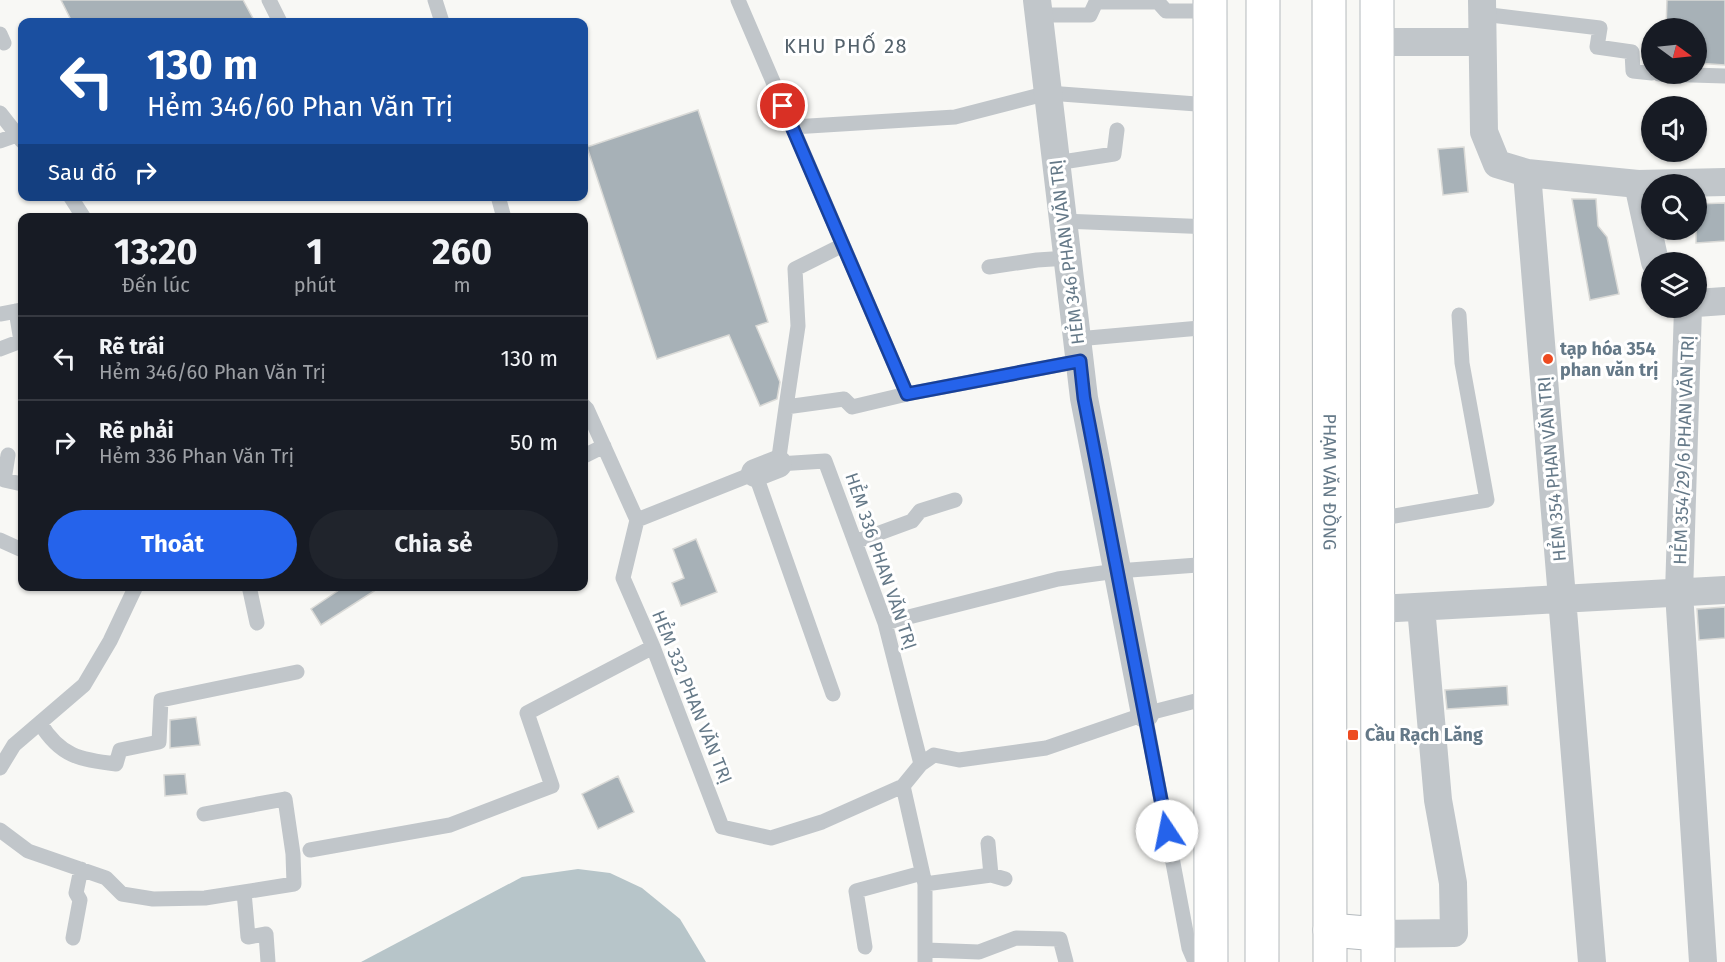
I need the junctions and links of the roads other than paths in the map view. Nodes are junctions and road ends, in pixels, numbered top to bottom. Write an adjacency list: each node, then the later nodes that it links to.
1 (269, 0): 9 (lane)
2 (435, 0): 10 (lane)
3 (738, 0): 19 (lane)
4 (1263, 0): 94 (main road)
5 (1329, 0): 86 (main road, PHẠM VĂN ĐỒNG)
6 (1377, 0): 12 (main road)
7 (1210, 5): 8 (lane); 17 (main road)
8 (1037, 7): 16 (street, HẺM 346 PHAN VĂN TRỊ)
9 (278, 18)
10 (441, 18)
11 (1482, 19): 12 (street); 13 (lane); 25 (street)
12 (1377, 42): 53 (main road)
13 (1641, 72)
14 (1707, 75): 15 (lane)
15 (1725, 76)
16 (1048, 93): 17 (lane); 19 (lane); 24 (street, HẺM 346 PHAN VĂN TRỊ)
17 (1210, 105): 29 (main road)
18 (0, 113): 21 (lane)
19 (793, 127): 30 (lane)
20 (1117, 130): 24 (lane)
21 (18, 136)
22 (18, 138): 23 (lane)
23 (0, 141)
24 (1056, 163): 28 (street, HẺM 346 PHAN VĂN TRỊ)
25 (1527, 173): 27 (street); 64 (street, HẺM 354 PHAN VĂN TRỊ)
26 (1725, 182): 27 (street)
27 (1638, 184): 31 (street)
28 (1063, 221): 29 (lane); 32 (street, HẺM 346 PHAN VĂN TRỊ)
29 (1210, 227): 40 (main road)
30 (843, 245): 44 (lane); 45 (lane)
31 (1653, 252)
32 (1068, 258): 33 (lane); 43 (street, HẺM 346 PHAN VĂN TRỊ)
33 (990, 267)
34 (1725, 301): 35 (street)
35 (1707, 302)
36 (18, 311): 37 (lane)
37 (0, 314)
38 (1460, 315): 53 (lane)
39 (1688, 318): 63 (street, HẺM 354/29/6 PHAN VĂN TRỊ)
40 (1211, 327): 43 (lane); 58 (main road)
41 (18, 342): 42 (lane)
42 (0, 350)
43 (1079, 350): 44 (lane); 59 (street, HẺM 346 PHAN VĂN TRỊ)
44 (907, 394): 45 (lane)
45 (786, 407): 50 (lane)
46 (588, 411): 47 (lane)
47 (604, 446): 48 (lane); 54 (lane)
48 (588, 454)
49 (8, 455): 51 (lane)
50 (766, 469): 54 (lane); 56 (lane, HẺM 336 PHAN VĂN TRỊ); 71 (lane)
51 (18, 483)
52 (955, 501): 56 (lane)
53 (1377, 519): 66 (main road)
54 (638, 520): 69 (lane, HẺM 332 PHAN VĂN TRỊ)
55 (0, 540): 57 (lane)
56 (855, 542): 68 (lane, HẺM 336 PHAN VĂN TRỊ)
57 (18, 548)
58 (1211, 564): 59 (lane); 72 (main road)
59 (1117, 571): 68 (lane); 73 (street, HẺM 346 PHAN VĂN TRỊ)
60 (1725, 590): 63 (street)
61 (130, 591): 74 (lane)
62 (250, 591): 67 (lane)
63 (1679, 593): 64 (street); 96 (street, HẺM 354/29/6 PHAN VĂN TRỊ)
64 (1564, 599): 65 (street); 95 (street, HẺM 354 PHAN VĂN TRỊ)
65 (1421, 607): 66 (street); 88 (street)
66 (1378, 609): 88 (main road)
67 (257, 623)
68 (885, 623): 75 (lane, HẺM 336 PHAN VĂN TRỊ)
69 (653, 647): 77 (lane, HẺM 332 PHAN VĂN TRỊ); 81 (lane)
70 (297, 672): 74 (lane)
71 (833, 694)
72 (1211, 697): 73 (lane); 93 (main road)
73 (1145, 714): 75 (lane); 92 (lane, HẺM 346 PHAN VĂN TRỊ)
74 (40, 723): 76 (lane)
75 (921, 764): 77 (lane)
76 (0, 768)
77 (903, 786): 83 (lane)
78 (204, 814): 84 (lane)
79 (0, 830): 82 (lane)
80 (988, 843): 83 (lane)
81 (310, 850)
82 (81, 869): 84 (lane); 85 (lane)
83 (924, 878): 87 (lane); 89 (lane)
84 (244, 892): 90 (lane)
85 (73, 938)
86 (1330, 946): 88 (main road)
87 (866, 947)
88 (1378, 948)
89 (926, 956): 91 (lane)
90 (268, 962)
91 (1066, 962)
92 (1195, 962)
93 (1211, 962)
94 (1262, 962)
95 (1592, 962)
96 (1703, 962)

